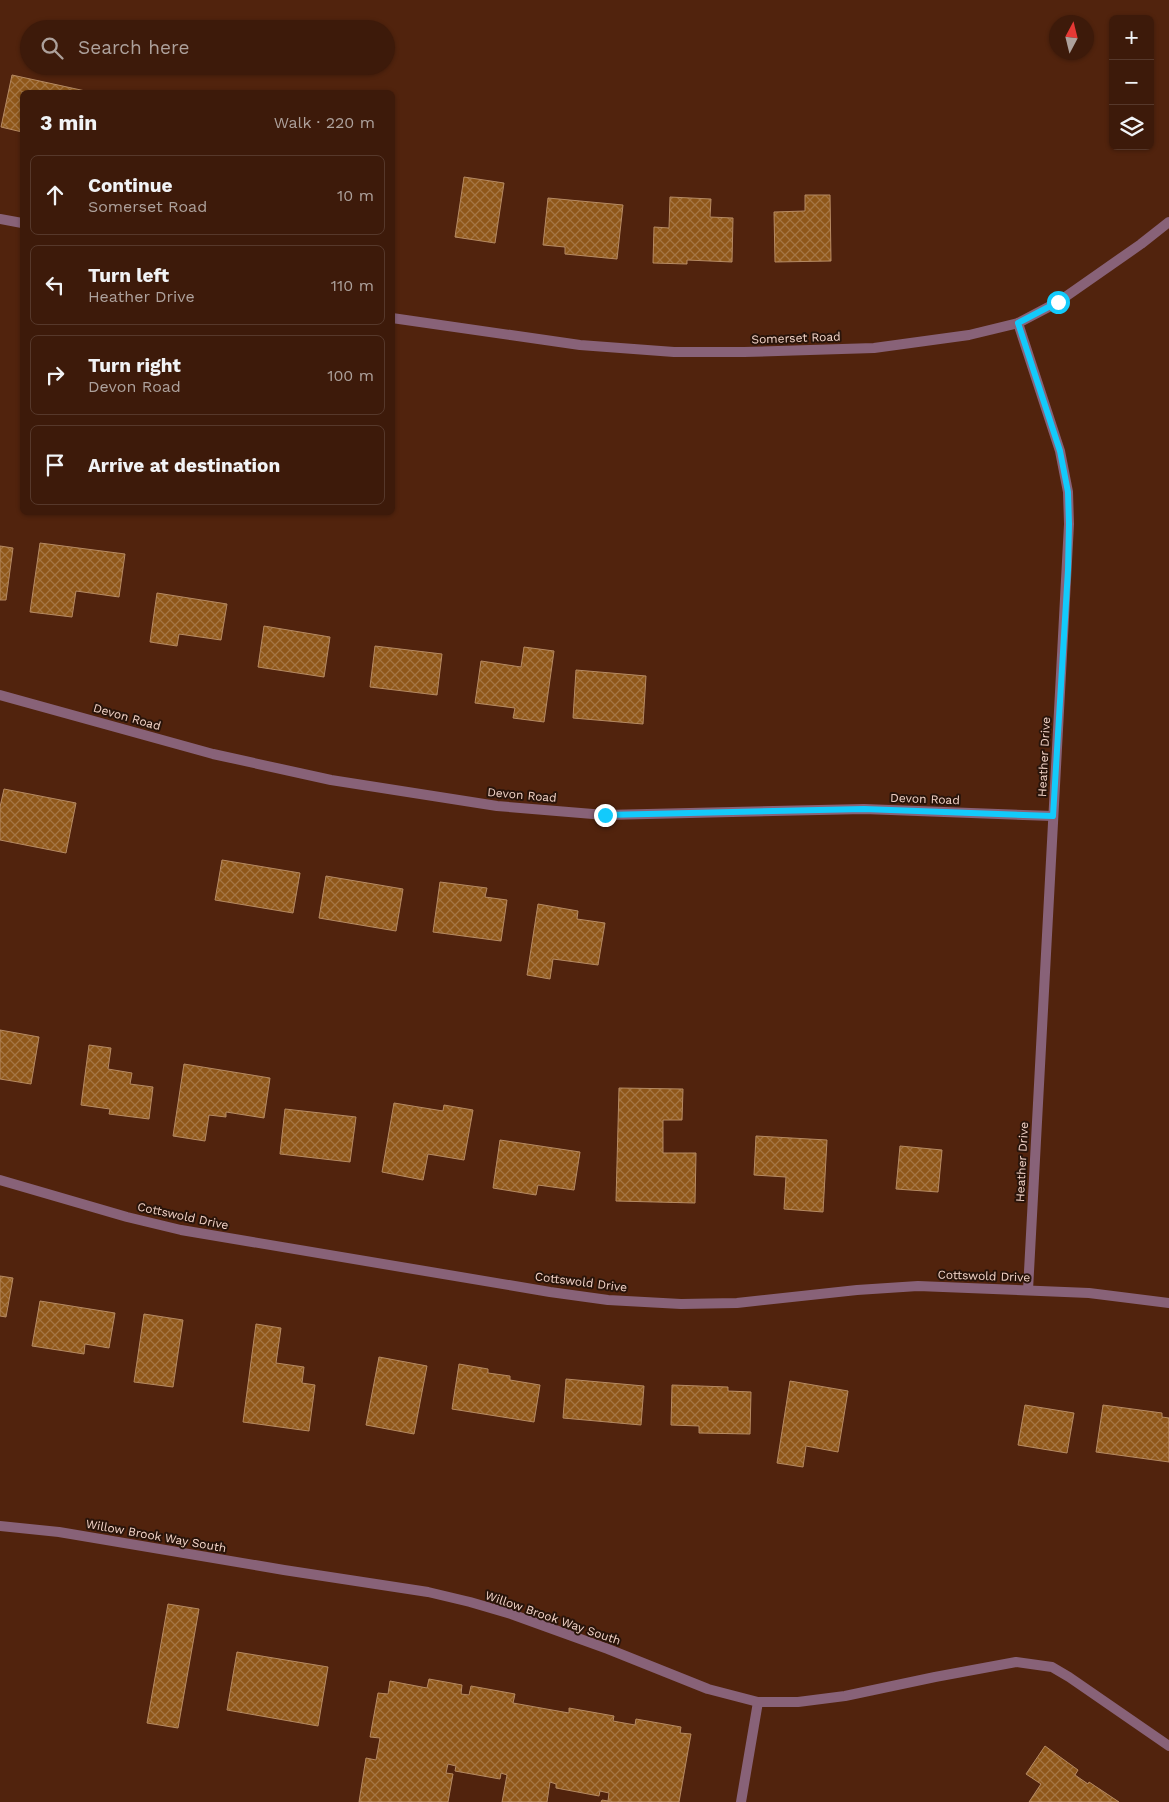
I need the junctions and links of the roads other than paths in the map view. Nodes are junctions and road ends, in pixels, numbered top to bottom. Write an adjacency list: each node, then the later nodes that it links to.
1 (0, 219): 3 (street)
2 (1169, 222): 5 (street, Somerset Road)
3 (20, 223)
4 (395, 318): 5 (street, Somerset Road)
5 (1018, 323): 7 (street, Heather Drive)
6 (0, 695): 7 (street, Devon Road)
7 (1053, 816): 9 (street, Heather Drive)
8 (0, 1180): 9 (street, Cottswold Drive)
9 (1028, 1290): 10 (street, Cottswold Drive)
10 (1169, 1303)
11 (0, 1526): 12 (street, Willow Brook Way South)
12 (758, 1702): 13 (street, Willow Brook Way South); 14 (street)
13 (1169, 1746)
14 (741, 1802)

